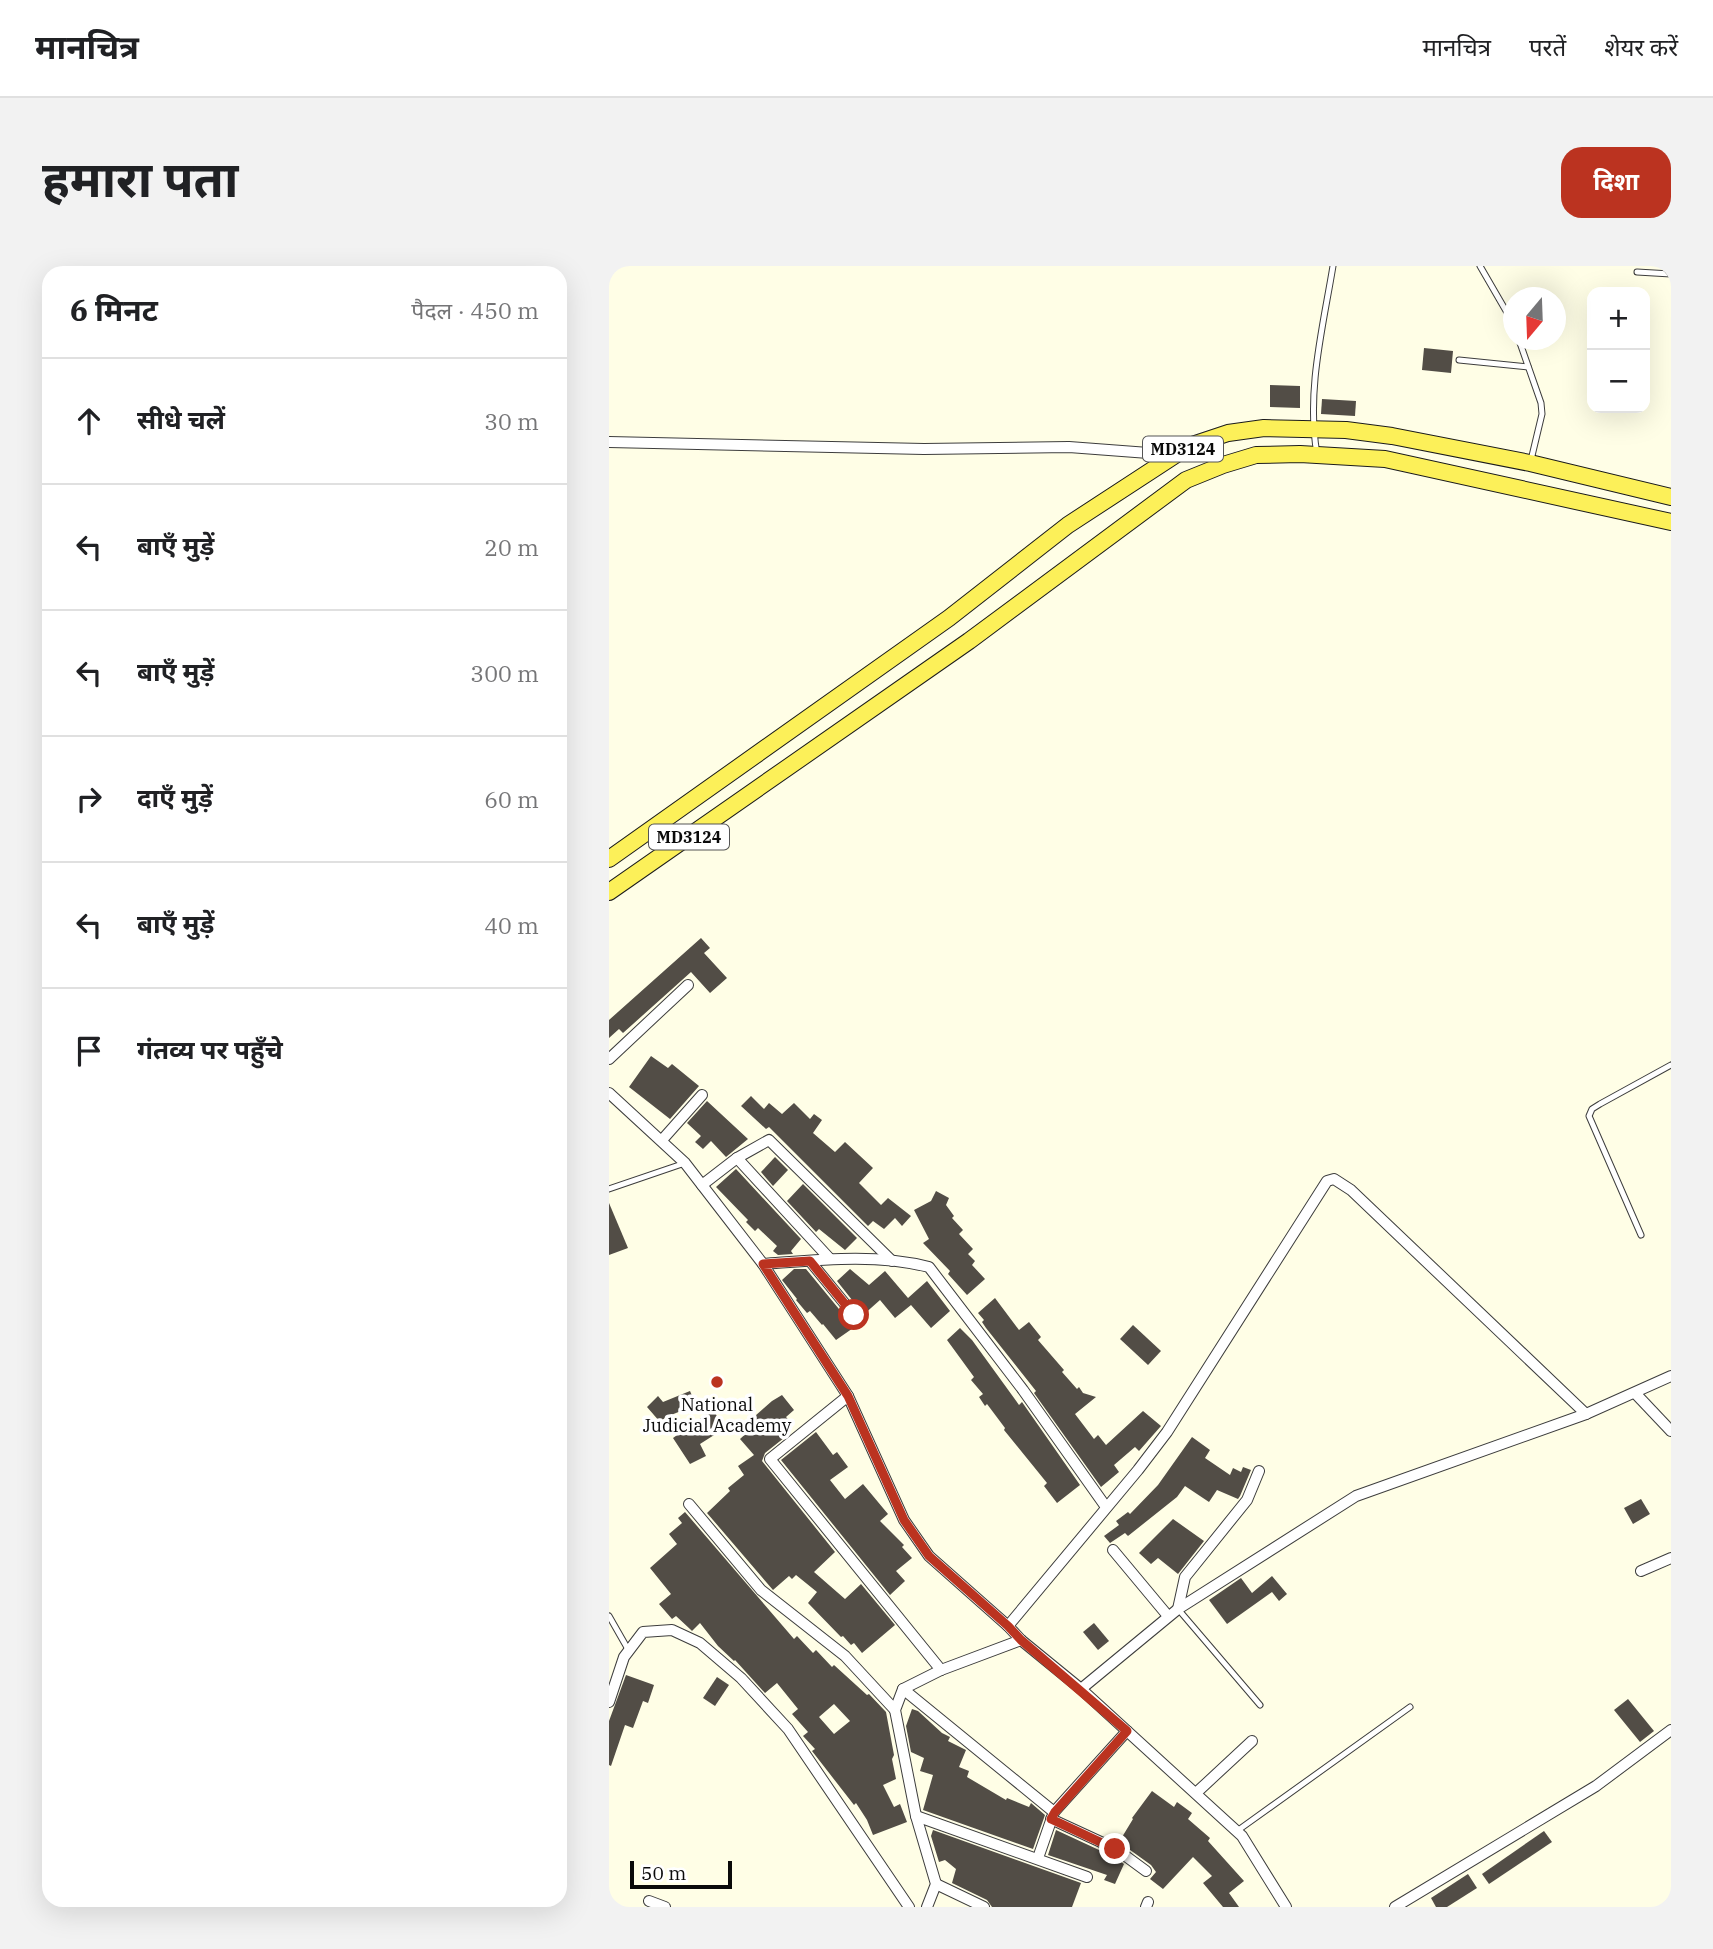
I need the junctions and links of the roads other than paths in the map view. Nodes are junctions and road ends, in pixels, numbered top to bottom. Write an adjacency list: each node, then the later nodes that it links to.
1 (1333, 266): 9 (lane)
2 (1480, 266): 5 (lane)
3 (1637, 272): 4 (lane)
4 (1671, 274)
5 (1503, 305)
6 (1522, 350): 8 (lane)
7 (1459, 360): 8 (lane)
8 (1528, 367): 13 (lane)
9 (1313, 428): 11 (main road, MD3124); 12 (lane); 13 (main road, MD3124)
10 (609, 442): 11 (street)
11 (1175, 455): 16 (main road, MD3124)
12 (1318, 455): 15 (main road, MD3124); 17 (main road, MD3124)
13 (1530, 463): 14 (main road, MD3124)
14 (1671, 497)
15 (1671, 522)
16 (609, 859)
17 (609, 892)
18 (688, 985): 19 (street)
19 (609, 1059)
20 (1671, 1065): 28 (lane)
21 (609, 1093): 23 (street)
22 (702, 1095): 23 (street)
23 (662, 1140): 25 (street)
24 (737, 1158): 26 (street); 29 (street); 31 (street)
25 (685, 1163): 26 (street); 27 (lane)
26 (702, 1185): 32 (street)
27 (609, 1189)
28 (1641, 1235)
29 (830, 1259): 30 (street); 31 (street)
30 (810, 1261): 32 (street); 33 (street)
31 (892, 1261): 41 (street)
32 (763, 1264): 36 (street)
33 (854, 1315)
34 (1671, 1376): 35 (street)
35 (1636, 1393): 37 (street); 38 (street)
36 (848, 1396): 47 (street); 50 (street)
37 (1586, 1414): 41 (street); 45 (street)
38 (1671, 1431)
39 (1259, 1471): 45 (street)
40 (689, 1504): 56 (street)
41 (1106, 1507): 47 (street)
42 (1114, 1550): 45 (street)
43 (1671, 1558): 44 (street)
44 (1641, 1571)
45 (1173, 1613): 52 (street); 54 (lane)
46 (609, 1616): 49 (lane)
47 (1008, 1626): 48 (street)
48 (1021, 1640): 50 (street); 52 (street)
49 (629, 1651): 53 (street); 70 (street)
50 (941, 1670): 51 (street)
51 (903, 1689): 56 (street); 62 (street)
52 (1081, 1689): 58 (street)
53 (609, 1702)
54 (1260, 1705)
55 (1410, 1707): 63 (lane)
56 (894, 1710): 61 (street)
57 (1671, 1730): 74 (street)
58 (1127, 1731): 60 (street); 62 (street)
59 (1252, 1741): 60 (street)
60 (1196, 1793): 63 (street)
61 (916, 1816): 64 (street); 67 (street)
62 (1053, 1816): 64 (street); 65 (street)
63 (1237, 1831): 73 (street)
64 (1038, 1858): 66 (street)
65 (1146, 1871)
66 (1087, 1877)
67 (936, 1884): 71 (street); 72 (street)
68 (649, 1901): 69 (street)
69 (665, 1907)
70 (909, 1907)
71 (927, 1907)
72 (984, 1907)
73 (1286, 1907)
74 (1395, 1907)

